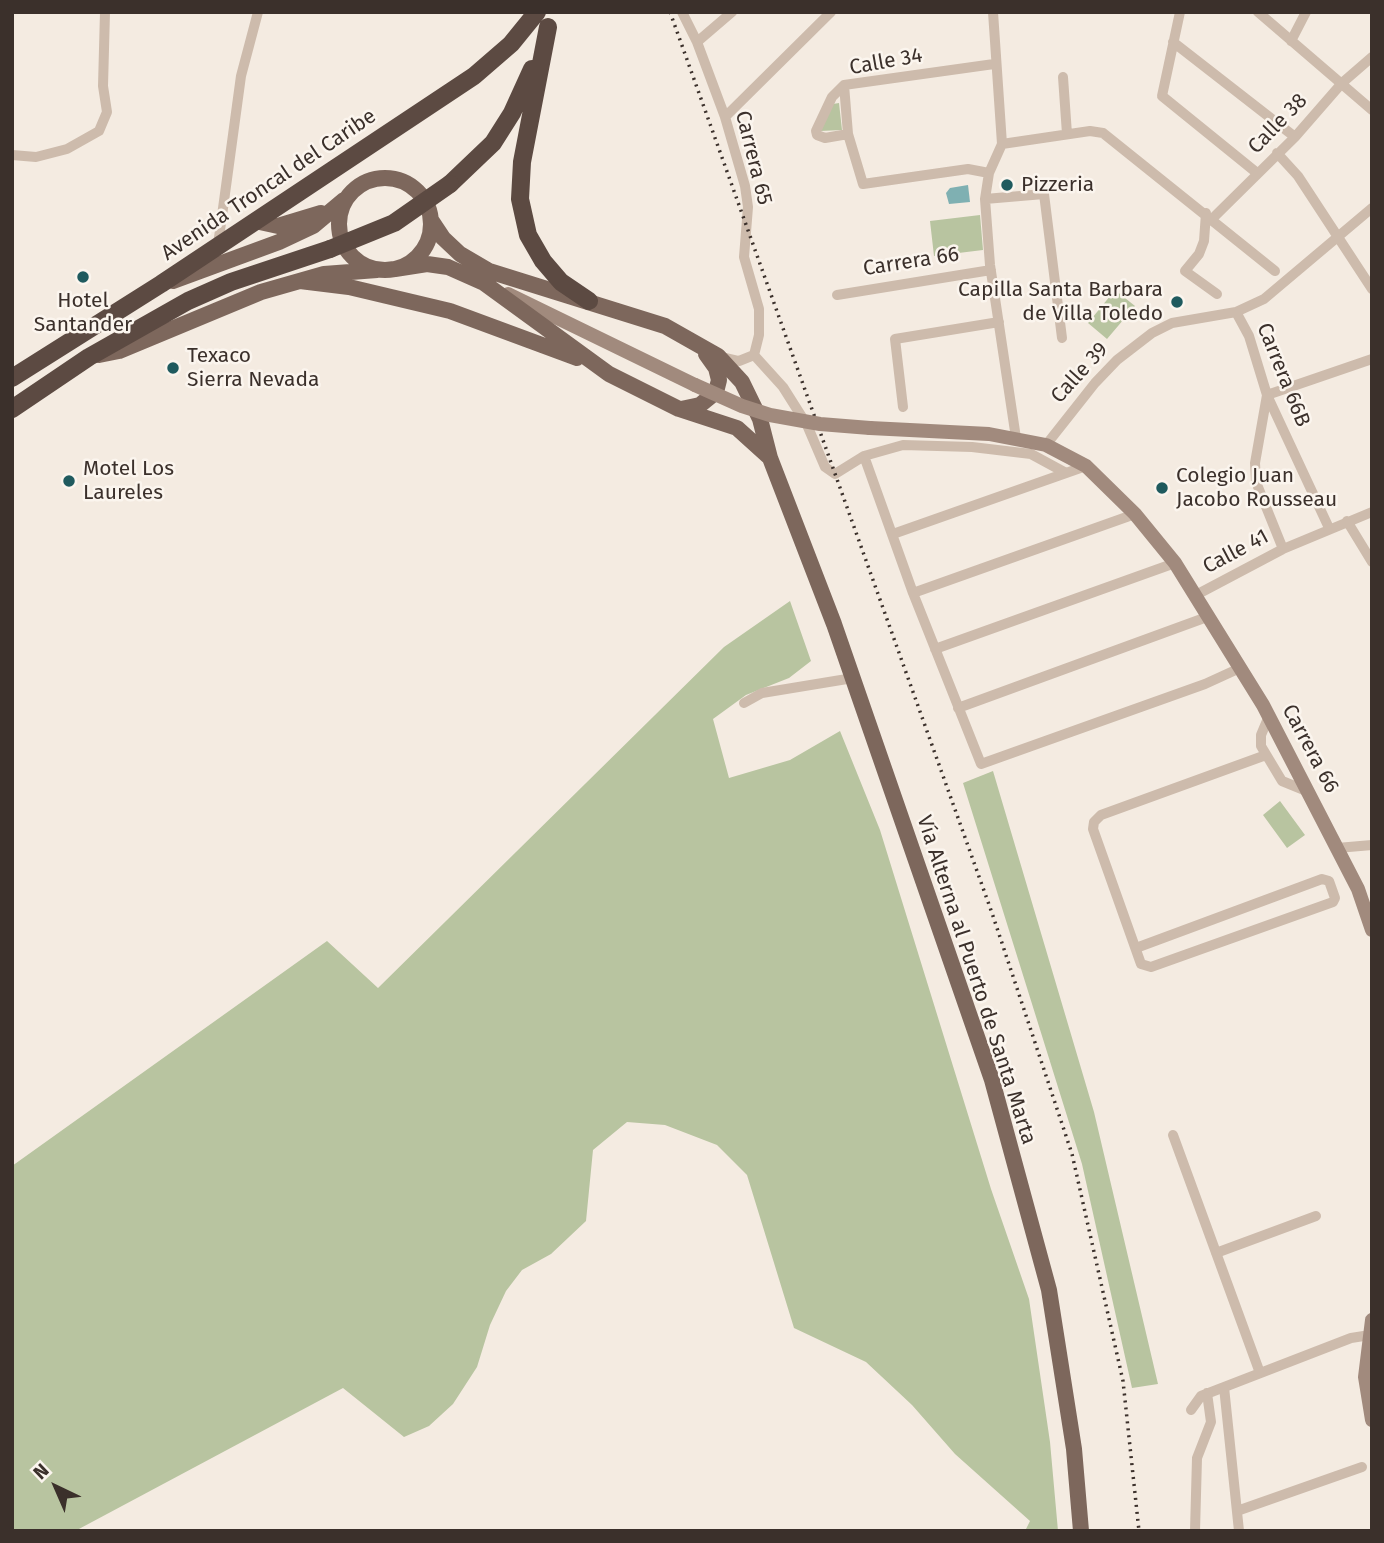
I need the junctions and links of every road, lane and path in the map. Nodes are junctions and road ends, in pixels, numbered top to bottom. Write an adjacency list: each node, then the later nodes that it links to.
1 (105, 12): 27 (street)
2 (258, 12): 38 (street)
3 (537, 12): 36 (highway, Avenida Troncal del Caribe)
4 (682, 12): 13 (street, Carrera 65)
5 (732, 12): 13 (street)
6 (831, 12): 21 (street)
7 (993, 12): 16 (street, Carrera 66)
8 (1180, 12): 14 (street)
9 (1258, 12): 12 (street)
10 (1306, 12): 12 (street)
11 (550, 20): 49 (highway); 56 (highway, bridge)
12 (1291, 41): 18 (street)
13 (697, 42): 21 (street, Carrera 65)
14 (1173, 42): 24 (street); 29 (street)
15 (1372, 57): 18 (street, Calle 38)
16 (995, 64): 19 (street, Calle 34); 25 (street, Carrera 66)
17 (1063, 78): 23 (street)
18 (1342, 83): 20 (street); 24 (street, Calle 38)
19 (844, 85): 22 (street, Calle 34); 22 (street)
20 (1372, 110)
21 (725, 117): 54 (street, Carrera 65)
22 (848, 134): 28 (street, Calle 34)
23 (1067, 134): 25 (street); 34 (street)
24 (1295, 137): 26 (street, Calle 38)
25 (1002, 144): 28 (street, Carrera 66)
26 (1277, 153): 29 (street, Calle 38); 37 (street)
27 (12, 155)
28 (989, 173): 31 (street, Carrera 66)
29 (1257, 173): 34 (street, Calle 38)
30 (346, 199): 33 (main road); 35 (main road); 40 (main road)
31 (985, 199): 41 (street, Carrera 66); 53 (street)
32 (1372, 208): 37 (street, Calle 39)
33 (330, 211): 36 (main road); 45 (main road)
34 (1209, 216): 42 (street); 47 (street)
35 (431, 220): 39 (main road); 43 (main road, Vía Alterna al Puerto de Santa Marta)
36 (255, 221): 38 (highway, Avenida Troncal del Caribe)
37 (1337, 236): 46 (street); 50 (street, Calle 39)
38 (218, 246): 45 (highway, Avenida Troncal del Caribe)
39 (396, 269): 40 (main road); 43 (main road, Vía Alterna al Puerto de Santa Marta)
40 (377, 270): 44 (main road)
41 (991, 270): 48 (street, Carrera 66); 51 (street, Carrera 66)
42 (1275, 271)
43 (487, 277): 49 (main road, Vía Alterna al Puerto de Santa Marta); 58 (main road, Vía Alterna al Puerto de Santa Marta); 64 (street, bridge)
44 (300, 281): 56 (main road); 58 (main road)
45 (161, 284): 59 (highway, Avenida Troncal del Caribe)
46 (1372, 289)
47 (1217, 294)
48 (837, 295)
49 (589, 301): 52 (main road, Vía Alterna al Puerto de Santa Marta)
50 (1236, 312): 60 (street, Carrera 66B); 65 (street, Calle 39)
51 (999, 322): 61 (street); 64 (street, Carrera 66)
52 (689, 338): 55 (main road, Vía Alterna al Puerto de Santa Marta); 63 (main road)
53 (1062, 338)
54 (754, 355): 55 (street); 66 (street)
55 (718, 356): 67 (main road, Vía Alterna al Puerto de Santa Marta)
56 (89, 357): 62 (highway)
57 (1372, 359): 60 (street)
58 (593, 363): 63 (main road, Vía Alterna al Puerto de Santa Marta)
59 (12, 378)
60 (1267, 395): 73 (street, Carrera 66B); 75 (street)
61 (903, 407)
62 (12, 409)
63 (679, 409): 67 (main road, Vía Alterna al Puerto de Santa Marta)
64 (1016, 438): 65 (street)
65 (1046, 445): 68 (street, Carrera 66)
66 (864, 456): 69 (street); 74 (street)
67 (770, 458): 83 (main road, Vía Alterna al Puerto de Santa Marta)
68 (1086, 466): 69 (street); 71 (street, Carrera 66)
69 (1066, 473): 74 (street)
70 (1372, 512): 72 (street, Calle 41)
71 (1135, 514): 77 (street, Carrera 66); 78 (street)
72 (1347, 522): 73 (street, Calle 41); 76 (street)
73 (1329, 528): 75 (street, Calle 41)
74 (892, 534): 78 (street)
75 (1283, 549): 79 (street, Calle 41)
76 (1372, 562)
77 (1175, 563): 79 (street, Carrera 66); 81 (street)
78 (913, 593): 81 (street)
79 (1196, 595): 80 (street, Carrera 66)
80 (1207, 617): 82 (street, Carrera 66); 85 (street)
81 (935, 649): 85 (street)
82 (1240, 668): 85 (street); 86 (street, Carrera 66)
83 (853, 678): 84 (street); 105 (main road, Vía Alterna al Puerto de Santa Marta)
84 (744, 703)
85 (958, 708)
86 (1269, 716): 87 (street); 88 (street, Carrera 66)
87 (1266, 755): 88 (street); 92 (street)
88 (1309, 792): 90 (street, Carrera 66)
89 (1372, 845): 90 (street)
90 (1337, 848): 91 (street, Carrera 66)
91 (1372, 930)
92 (1136, 948): 92 (street)
93 (1173, 1135): 95 (street)
94 (1316, 1216): 95 (street)
95 (1216, 1254): 98 (street)
96 (1372, 1320): 97 (street)
97 (1370, 1335): 98 (street); 102 (street)
98 (1260, 1373): 99 (street)
99 (1224, 1387): 100 (street); 104 (street)
100 (1207, 1393): 101 (street); 106 (street)
101 (1191, 1410)
102 (1372, 1420)
103 (1362, 1468): 104 (street)
104 (1237, 1511): 107 (street)
105 (1081, 1531)
106 (1195, 1531)
107 (1239, 1531)

